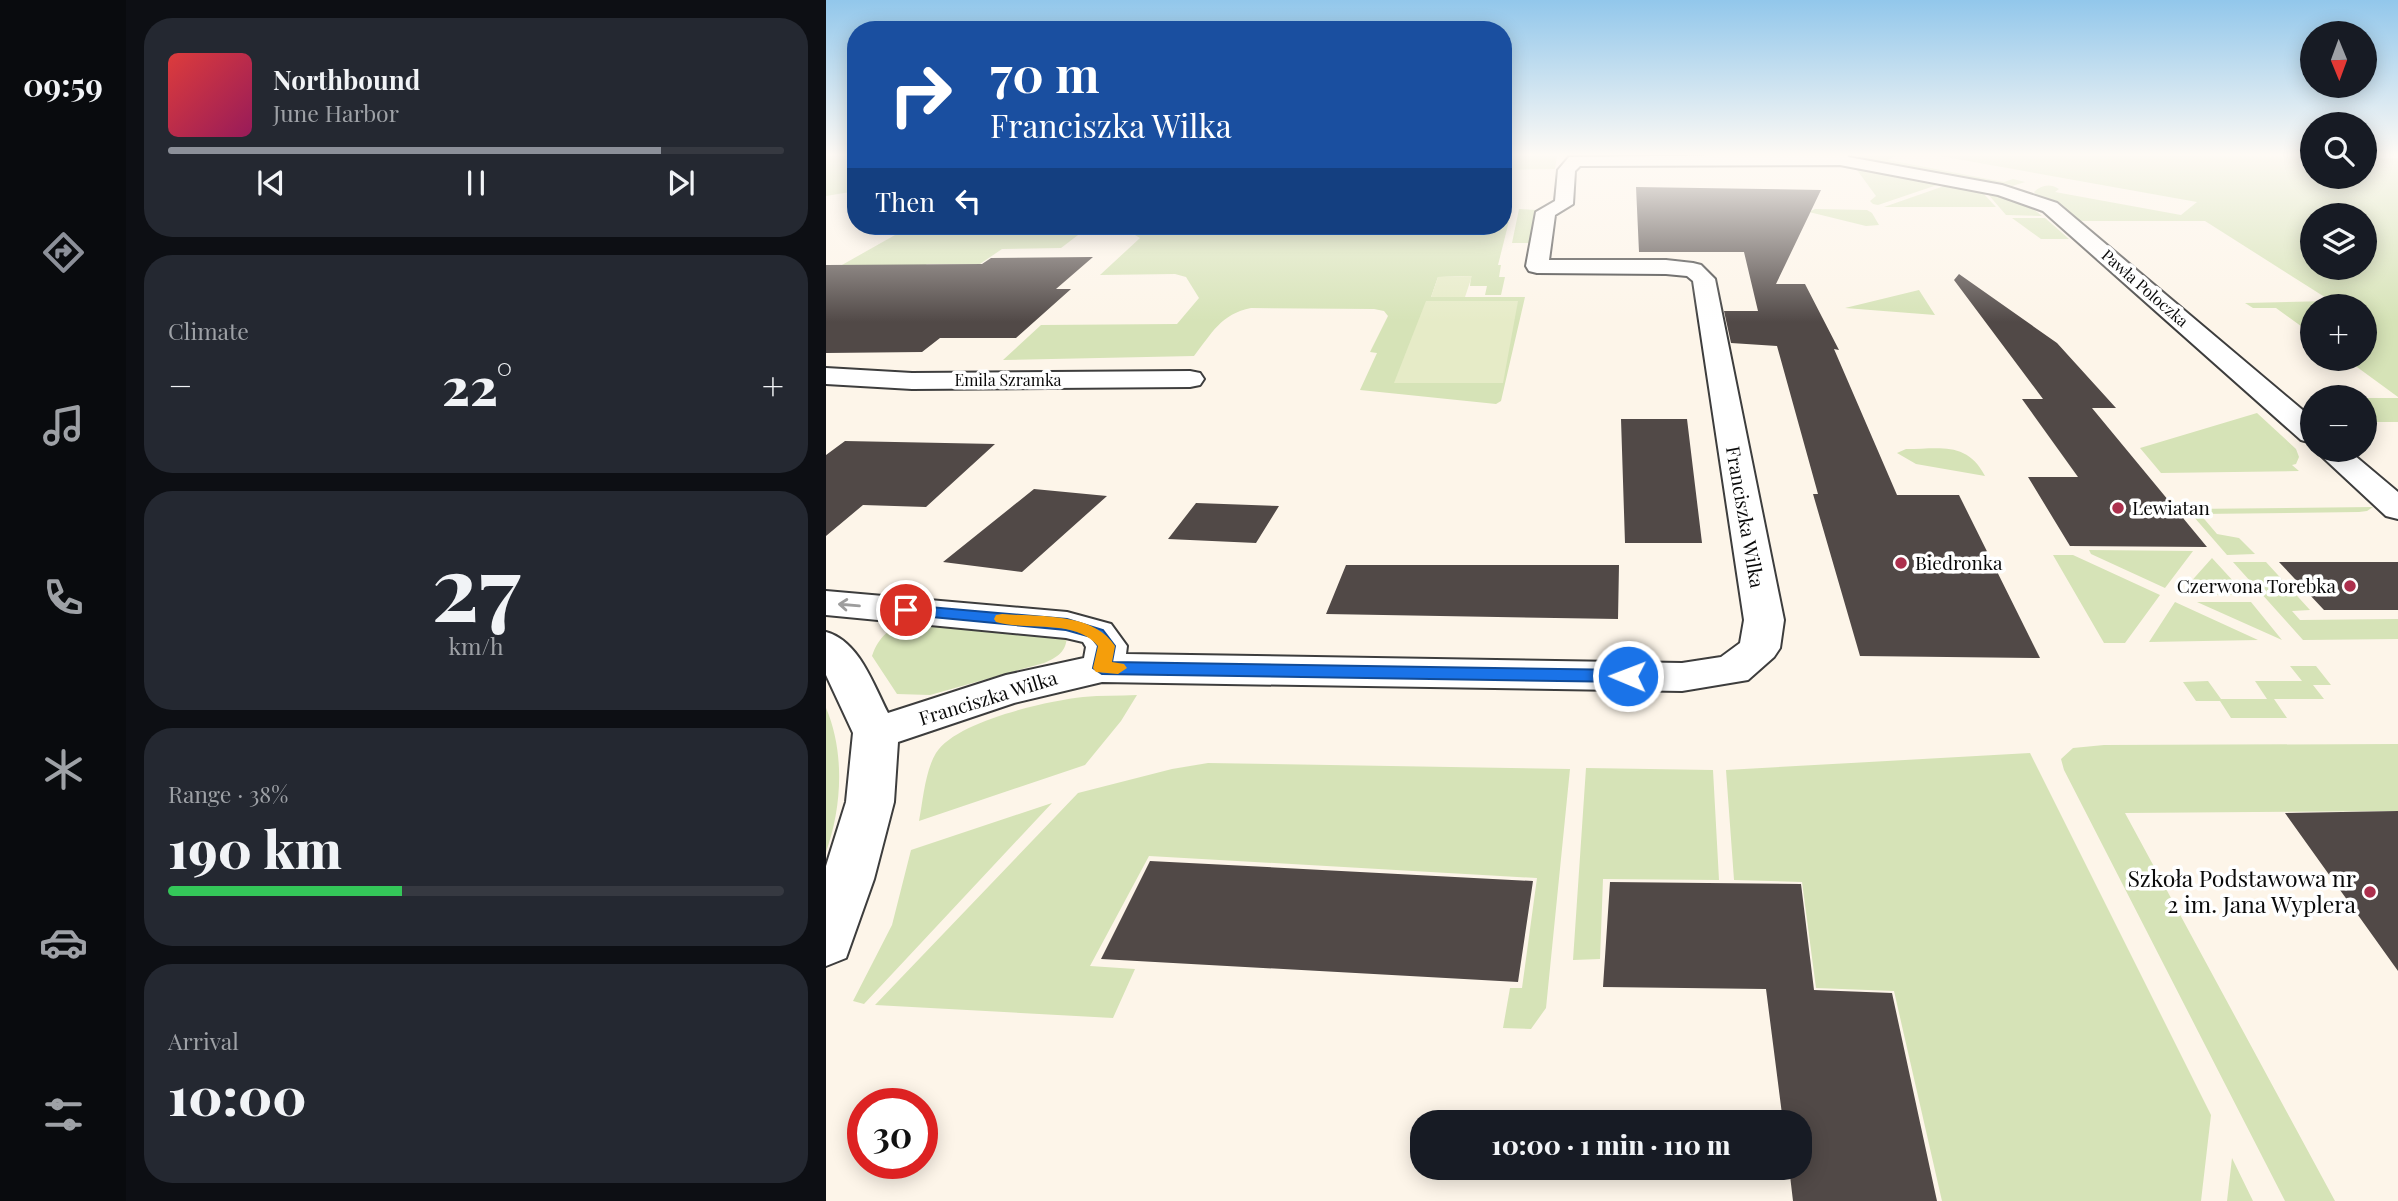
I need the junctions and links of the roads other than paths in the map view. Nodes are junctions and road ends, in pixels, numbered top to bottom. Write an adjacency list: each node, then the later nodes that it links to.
1 (1550, 210): 10 (street, Franciszka Wilka)
2 (2052, 210): 5 (street, Pawła Poloczka)
3 (826, 376): 4 (street, Emila Szramka)
4 (1190, 379)
5 (2300, 424)
6 (2344, 462): 7 (street)
7 (2398, 509)
8 (826, 603): 10 (street, one-way to 8)
9 (826, 645): 11 (street)
10 (1102, 668): 11 (street, Franciszka Wilka)
11 (876, 733): 12 (street)
12 (826, 941)

